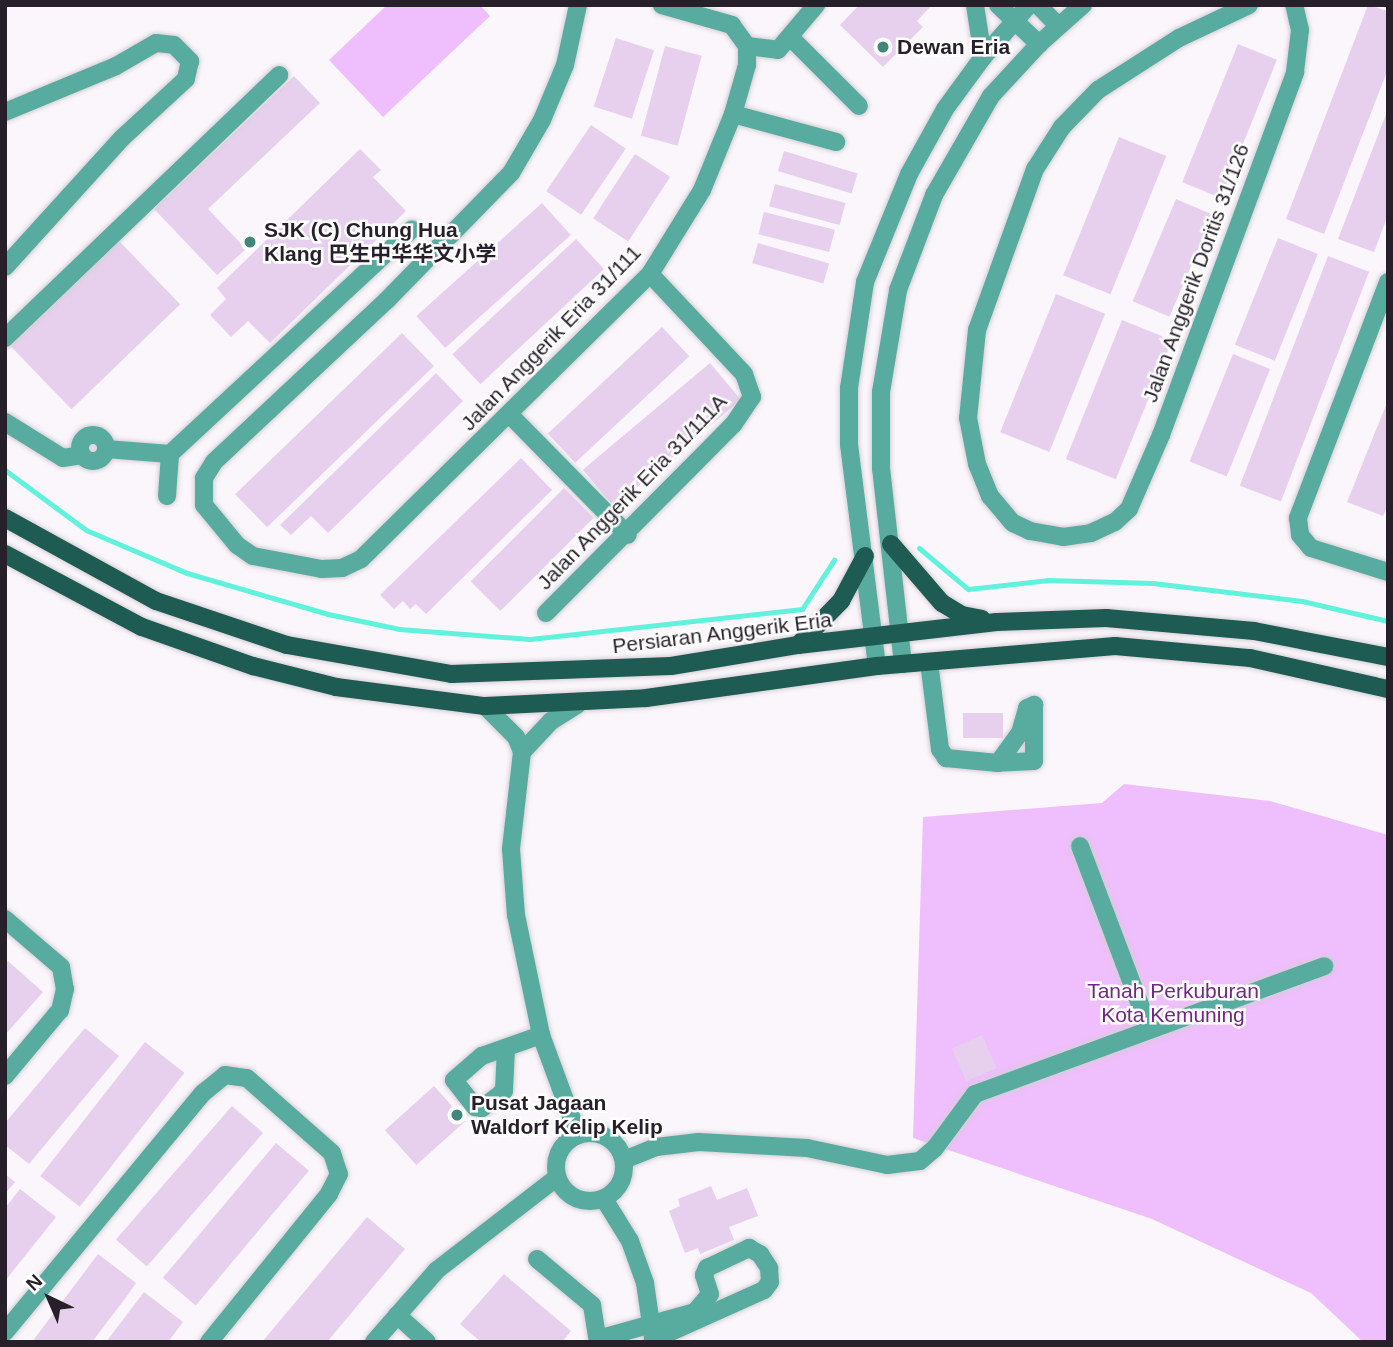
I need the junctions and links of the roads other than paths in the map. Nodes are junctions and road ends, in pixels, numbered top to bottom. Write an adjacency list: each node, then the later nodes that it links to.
1 (578, 5): 27 (street, Jalan Anggerik Eria 31/111)
2 (664, 5): 15 (street)
3 (816, 5): 13 (street)
4 (975, 5): 16 (street)
5 (998, 5): 11 (street)
6 (1029, 5): 11 (street)
7 (1038, 5): 12 (street)
8 (1083, 5): 12 (street)
9 (1249, 5): 10 (street, Jalan Anggerik Doritis 31/126)
10 (1294, 5)
11 (1013, 20): 14 (street); 16 (street)
12 (1058, 26): 14 (street)
13 (790, 38): 15 (street); 18 (street)
14 (1039, 44): 33 (street)
15 (747, 46): 20 (street, Jalan Anggerik Eria 31/111)
16 (982, 57): 35 (street)
17 (279, 75): 26 (street)
18 (859, 106)
19 (5, 112): 23 (street)
20 (733, 114): 21 (street); 24 (street, Jalan Anggerik Eria 31/111)
21 (836, 142)
22 (412, 229): 29 (street)
23 (5, 267)
24 (650, 274): 27 (street, Jalan Anggerik Eria 31/111); 32 (street, Jalan Anggerik Eria 31/111A)
25 (1388, 282): 36 (street)
26 (5, 338)
27 (510, 415): 32 (street)
28 (5, 422): 29 (street)
29 (170, 454): 30 (street)
30 (167, 496)
31 (5, 518): 41 (main road, Persiaran Anggerik Eria)
32 (628, 536): 37 (street, Jalan Anggerik Eria 31/111A)
33 (891, 544): 38 (main road); 39 (street)
34 (5, 554): 48 (main road)
35 (865, 556): 40 (street); 41 (main road)
36 (1388, 572)
37 (546, 613)
38 (997, 622): 39 (main road, Persiaran Anggerik Eria); 42 (main road, Persiaran Anggerik Eria)
39 (899, 635): 40 (main road, Persiaran Anggerik Eria); 44 (street)
40 (874, 638): 41 (main road, Persiaran Anggerik Eria); 45 (street)
41 (798, 645)
42 (1388, 657)
43 (929, 662): 44 (main road); 46 (main road); 50 (street)
44 (903, 664): 45 (main road)
45 (877, 666): 47 (main road)
46 (1388, 689)
47 (578, 704): 48 (main road); 49 (street)
48 (485, 706): 49 (street)
49 (522, 752): 55 (street)
50 (998, 763): 50 (street)
51 (1080, 845): 54 (street)
52 (5, 919): 57 (street)
53 (1324, 966): 54 (street)
54 (1149, 1029): 59 (street)
55 (541, 1035): 56 (street); 58 (street)
56 (506, 1048)
57 (5, 1076)
58 (578, 1135): 59 (street); 60 (street)
59 (624, 1160): 61 (street)
60 (556, 1178): 61 (street); 65 (street)
61 (604, 1199): 67 (street)
62 (537, 1259): 69 (street)
63 (710, 1294): 64 (street); 64 (street); 67 (street)
64 (730, 1309): 67 (street)
65 (397, 1315): 68 (street); 71 (street)
66 (5, 1332): 70 (street)
67 (653, 1336): 69 (street)
68 (380, 1340)
69 (598, 1340)
70 (209, 1342)
71 (427, 1342)

